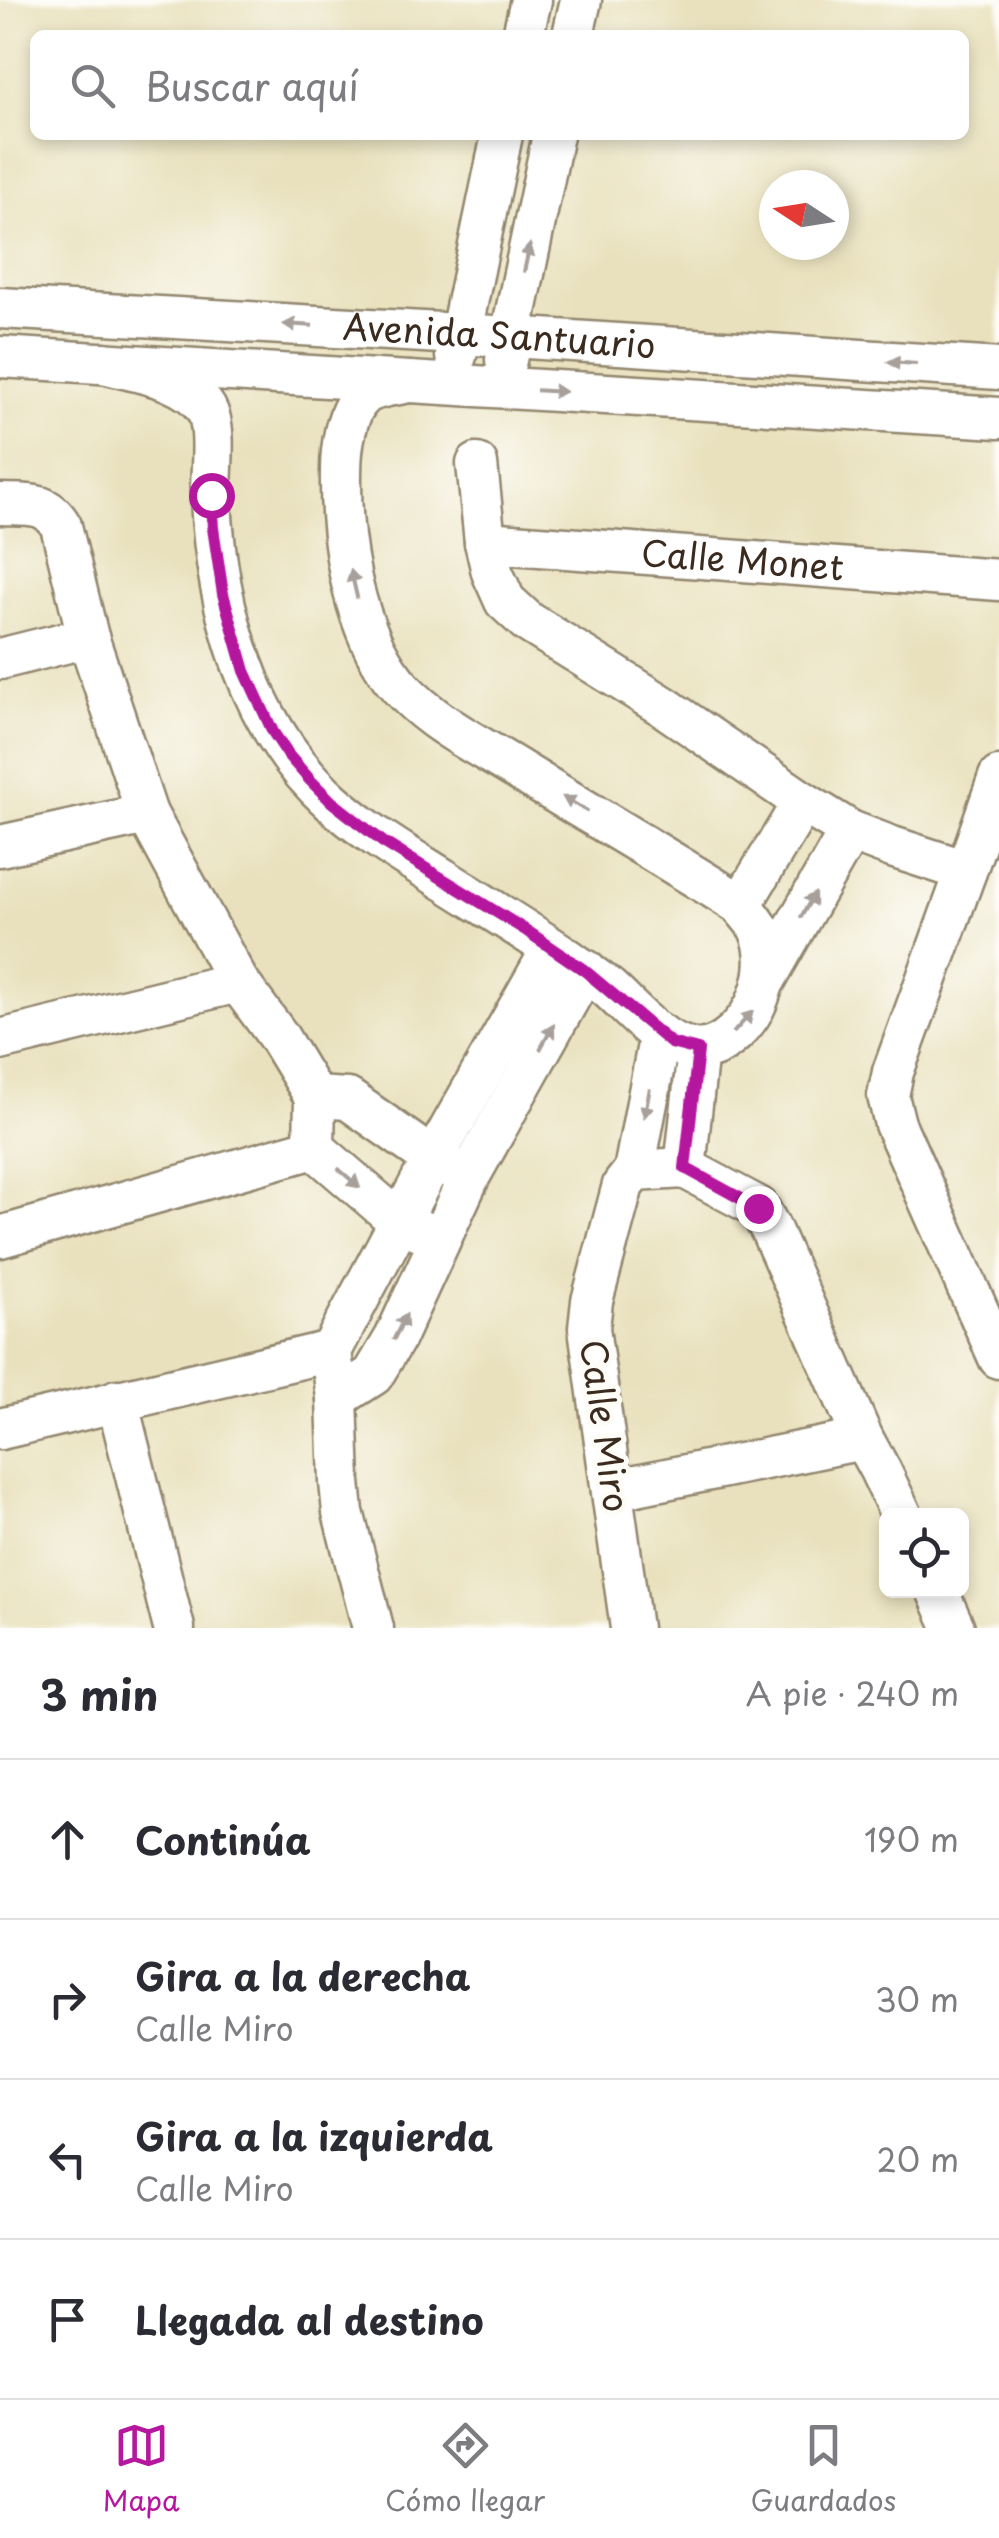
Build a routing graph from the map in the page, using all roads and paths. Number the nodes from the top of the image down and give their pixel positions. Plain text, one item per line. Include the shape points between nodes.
1 (531, 0) edge
2 (581, 0) edge
3 (525, 30) edge
4 (575, 30) edge
5 (501, 140) edge
6 (551, 140) edge
7 (0, 308) edge
8 (460, 334) junction
9 (511, 336) junction
10 (0, 357) edge
11 (104, 363) junction
12 (999, 369) edge
13 (409, 382) junction
14 (451, 385) junction
15 (500, 388) junction
16 (999, 418) edge
17 (476, 464) dead end
18 (0, 504) edge
19 (485, 542) junction
20 (999, 580) edge
21 (88, 637) junction
22 (0, 659) edge
23 (999, 777) edge
24 (803, 802) junction
25 (147, 814) junction
26 (850, 830) junction
27 (0, 846) edge
28 (966, 870) junction
29 (741, 905) junction
30 (568, 959) junction
31 (765, 980) junction
32 (238, 982) junction
33 (660, 1034) junction
34 (0, 1040) edge
35 (698, 1050) junction
36 (315, 1097) junction
37 (314, 1148) junction
38 (433, 1159) junction
39 (685, 1168) junction
40 (634, 1171) junction
41 (469, 1177) junction
42 (399, 1221) junction
43 (0, 1237) edge
44 (440, 1240) junction
45 (998, 1350) edge
46 (331, 1351) junction
47 (337, 1398) junction
48 (117, 1400) junction
49 (0, 1429) edge
50 (862, 1439) junction
51 (612, 1490) junction
52 (898, 1508) edge
53 (940, 1598) edge
54 (174, 1628) edge
55 (373, 1628) edge
56 (631, 1628) edge
57 (954, 1628) edge

1 - 3 street
2 - 4 street
5 - 8 street
9 -> 6 street
8 -> 7 street, Avenida Santuario
8 - 9 street, Avenida Santuario
8 - 14 street
12 -> 9 street, Avenida Santuario
9 - 15 street
10 - 11 street, Avenida Santuario
11 - 13 street, Avenida Santuario
11 - 30 street via 177,384 207,410 213,528 230,621 258,704 289,756 383,842
13 - 14 street, Avenida Santuario
29 -> 13 street via 454,730 388,672 354,583 342,520 341,462 349,420 366,394
14 - 15 street, Avenida Santuario
15 -> 16 street, Avenida Santuario
17 - 19 street
18 - 21 street via 38,505 53,513
19 - 20 street, Calle Monet
19 - 24 street via 505,601 528,622
21 - 22 street
21 - 25 street
23 - 28 street
24 - 26 street
24 - 29 street
25 - 27 street
25 - 32 street
26 - 28 street
31 -> 26 street
28 - 45 street via 888,1096
29 - 31 street via 760,930
30 - 33 street
30 - 38 street
41 -> 30 street
35 -> 31 street via 741,1027
32 - 34 street
32 - 36 street
33 - 35 street
33 -> 40 street, Calle Miro
35 - 39 street
36 - 37 street
36 - 38 street via 348,1100
37 -> 42 street
37 - 43 street
38 - 41 street
38 - 42 street
39 - 40 street
39 - 50 street via 758,1208
40 - 51 street, Calle Miro via 624,1185 590,1328
41 - 44 street
42 - 44 street
42 - 46 street
47 -> 44 street via 373,1375
46 - 47 street
46 - 48 street
47 - 55 street via 344,1512
48 - 49 street
48 - 54 street
50 - 51 street
50 - 52 street
51 - 56 street, Calle Miro
53 - 57 street

